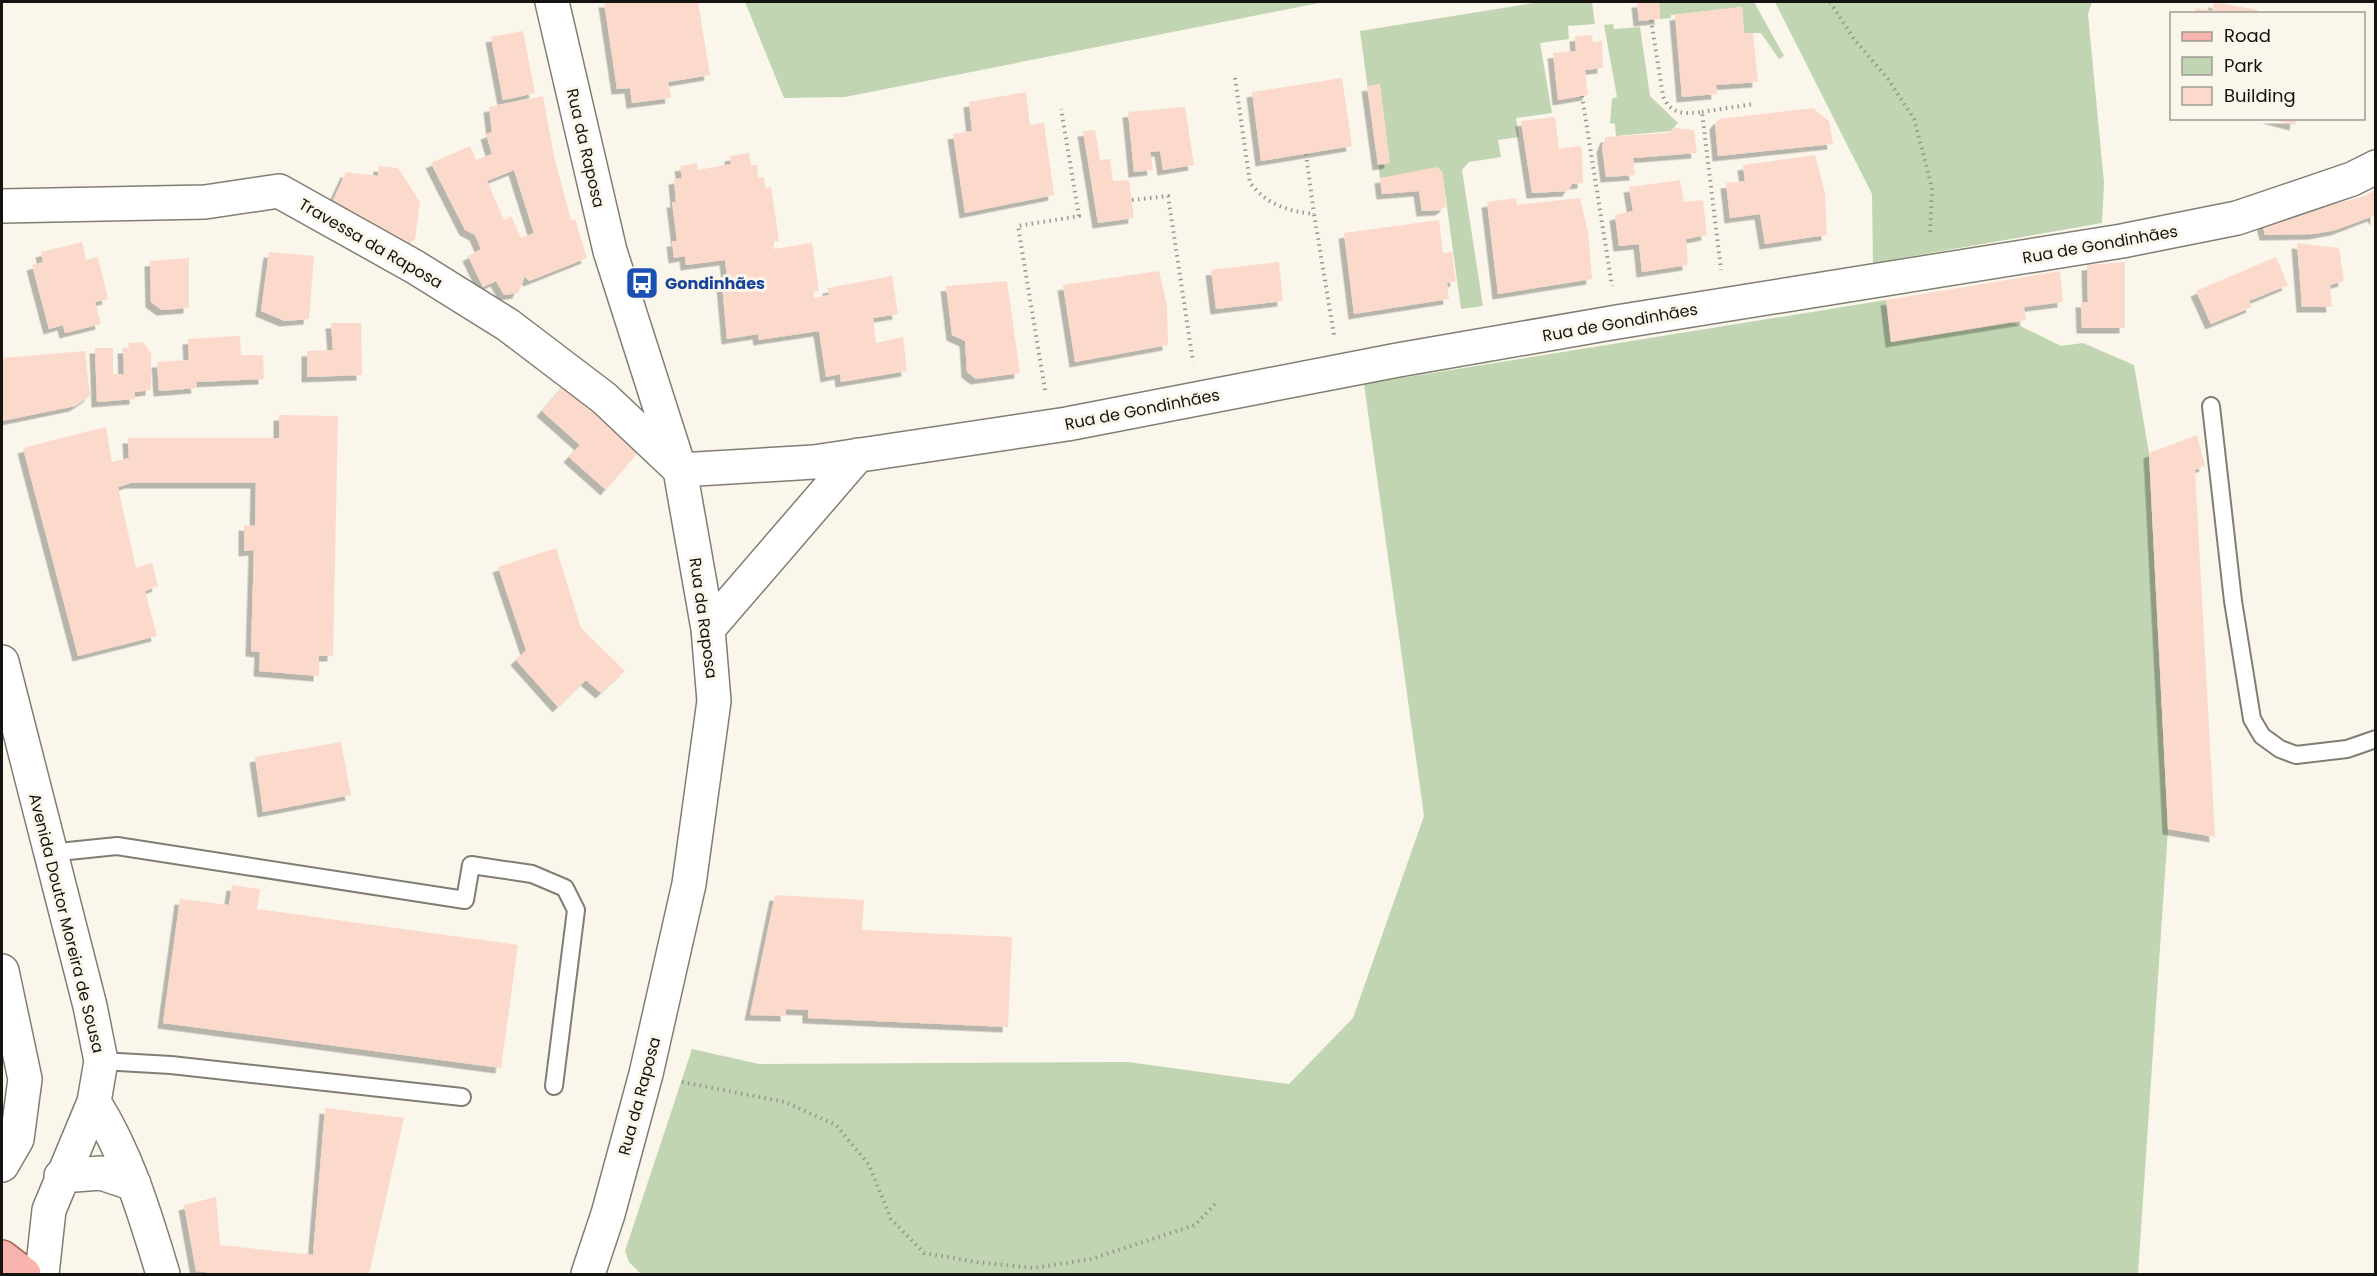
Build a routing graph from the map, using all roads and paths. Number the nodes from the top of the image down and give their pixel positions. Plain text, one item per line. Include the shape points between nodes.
1 (552, 2) edge
2 (1830, 2) edge
3 (1651, 20) dead end
4 (1235, 78) dead end
5 (1582, 96) dead end
6 (1753, 104) dead end
7 (1061, 109) dead end
8 (1702, 112) junction
9 (1306, 154) dead end
10 (2376, 167) edge
11 (1132, 200) dead end
12 (2, 206) edge
13 (1314, 214) junction
14 (1930, 272) junction
15 (1725, 304) junction
16 (1617, 322) junction
17 (1340, 371) junction
18 (1199, 399) junction
19 (2211, 406) dead end
20 (1051, 427) junction
21 (858, 455) junction
22 (680, 470) junction
23 (708, 629) junction
24 (2, 662) edge
25 (2376, 739) edge
26 (12, 747) edge
27 (49, 853) junction
28 (2, 971) edge
29 (5, 1011) edge
30 (101, 1061) junction
31 (646, 1074) junction
32 (554, 1086) dead end
33 (462, 1097) dead end
34 (94, 1102) junction
35 (7, 1142) edge
36 (61, 1176) junction
37 (134, 1184) junction
38 (1215, 1204) dead end
39 (2, 1257) edge
40 (24, 1275) edge
41 (42, 1275) edge
42 (163, 1275) edge
43 (588, 1275) edge

1 - 22 street, Rua da Raposa via 610,251
2 - 14 path via 1914,119 1932,188
3 - 8 path via 1667,105 1675,112
4 - 13 path via 1250,183 1276,206
5 - 16 path
6 - 8 path
7 - 20 path via 1079,216 1018,226
8 - 15 path
9 - 13 path
10 - 14 street, Rua de Gondinhães via 2237,218
11 - 18 path via 1168,196
12 - 22 street, Travessa da Raposa via 205,202 279,191 415,267 508,325 604,398
13 - 17 path
14 - 15 street, Rua de Gondinhães
15 - 16 street, Rua de Gondinhães
16 - 17 street, Rua de Gondinhães
17 - 18 street, Rua de Gondinhães
18 - 20 street, Rua de Gondinhães
19 - 25 lane via 2233,601 2252,719 2262,736 2296,755 2347,749
20 - 21 street, Rua de Gondinhães
21 - 22 street, Rua de Gondinhães via 814,462
21 - 23 street
22 - 23 street, Rua da Raposa
23 - 31 street, Rua da Raposa via 714,701 703,793 689,884
24 - 26 street, Avenida Doutor Moreira de Sousa
26 - 27 street, Avenida Doutor Moreira de Sousa
27 - 30 street, Avenida Doutor Moreira de Sousa
27 - 32 lane via 117,846 465,900 471,865 531,874 565,888 576,910
28 - 29 street
29 - 35 street via 26,1079
30 - 33 lane
30 - 34 street, Avenida Doutor Moreira de Sousa
31 - 38 path via 785,1102 836,1125 869,1165 891,1219 924,1253 1034,1268 1091,1259 1195,1225
31 - 43 street, Rua da Raposa
34 - 36 street, Avenida Doutor Moreira de Sousa
34 - 37 street via 115,1136
36 - 37 street via 101,1173
36 - 41 street, Avenida Doutor Moreira de Sousa via 49,1209
37 - 42 street
39 - 40 main road

